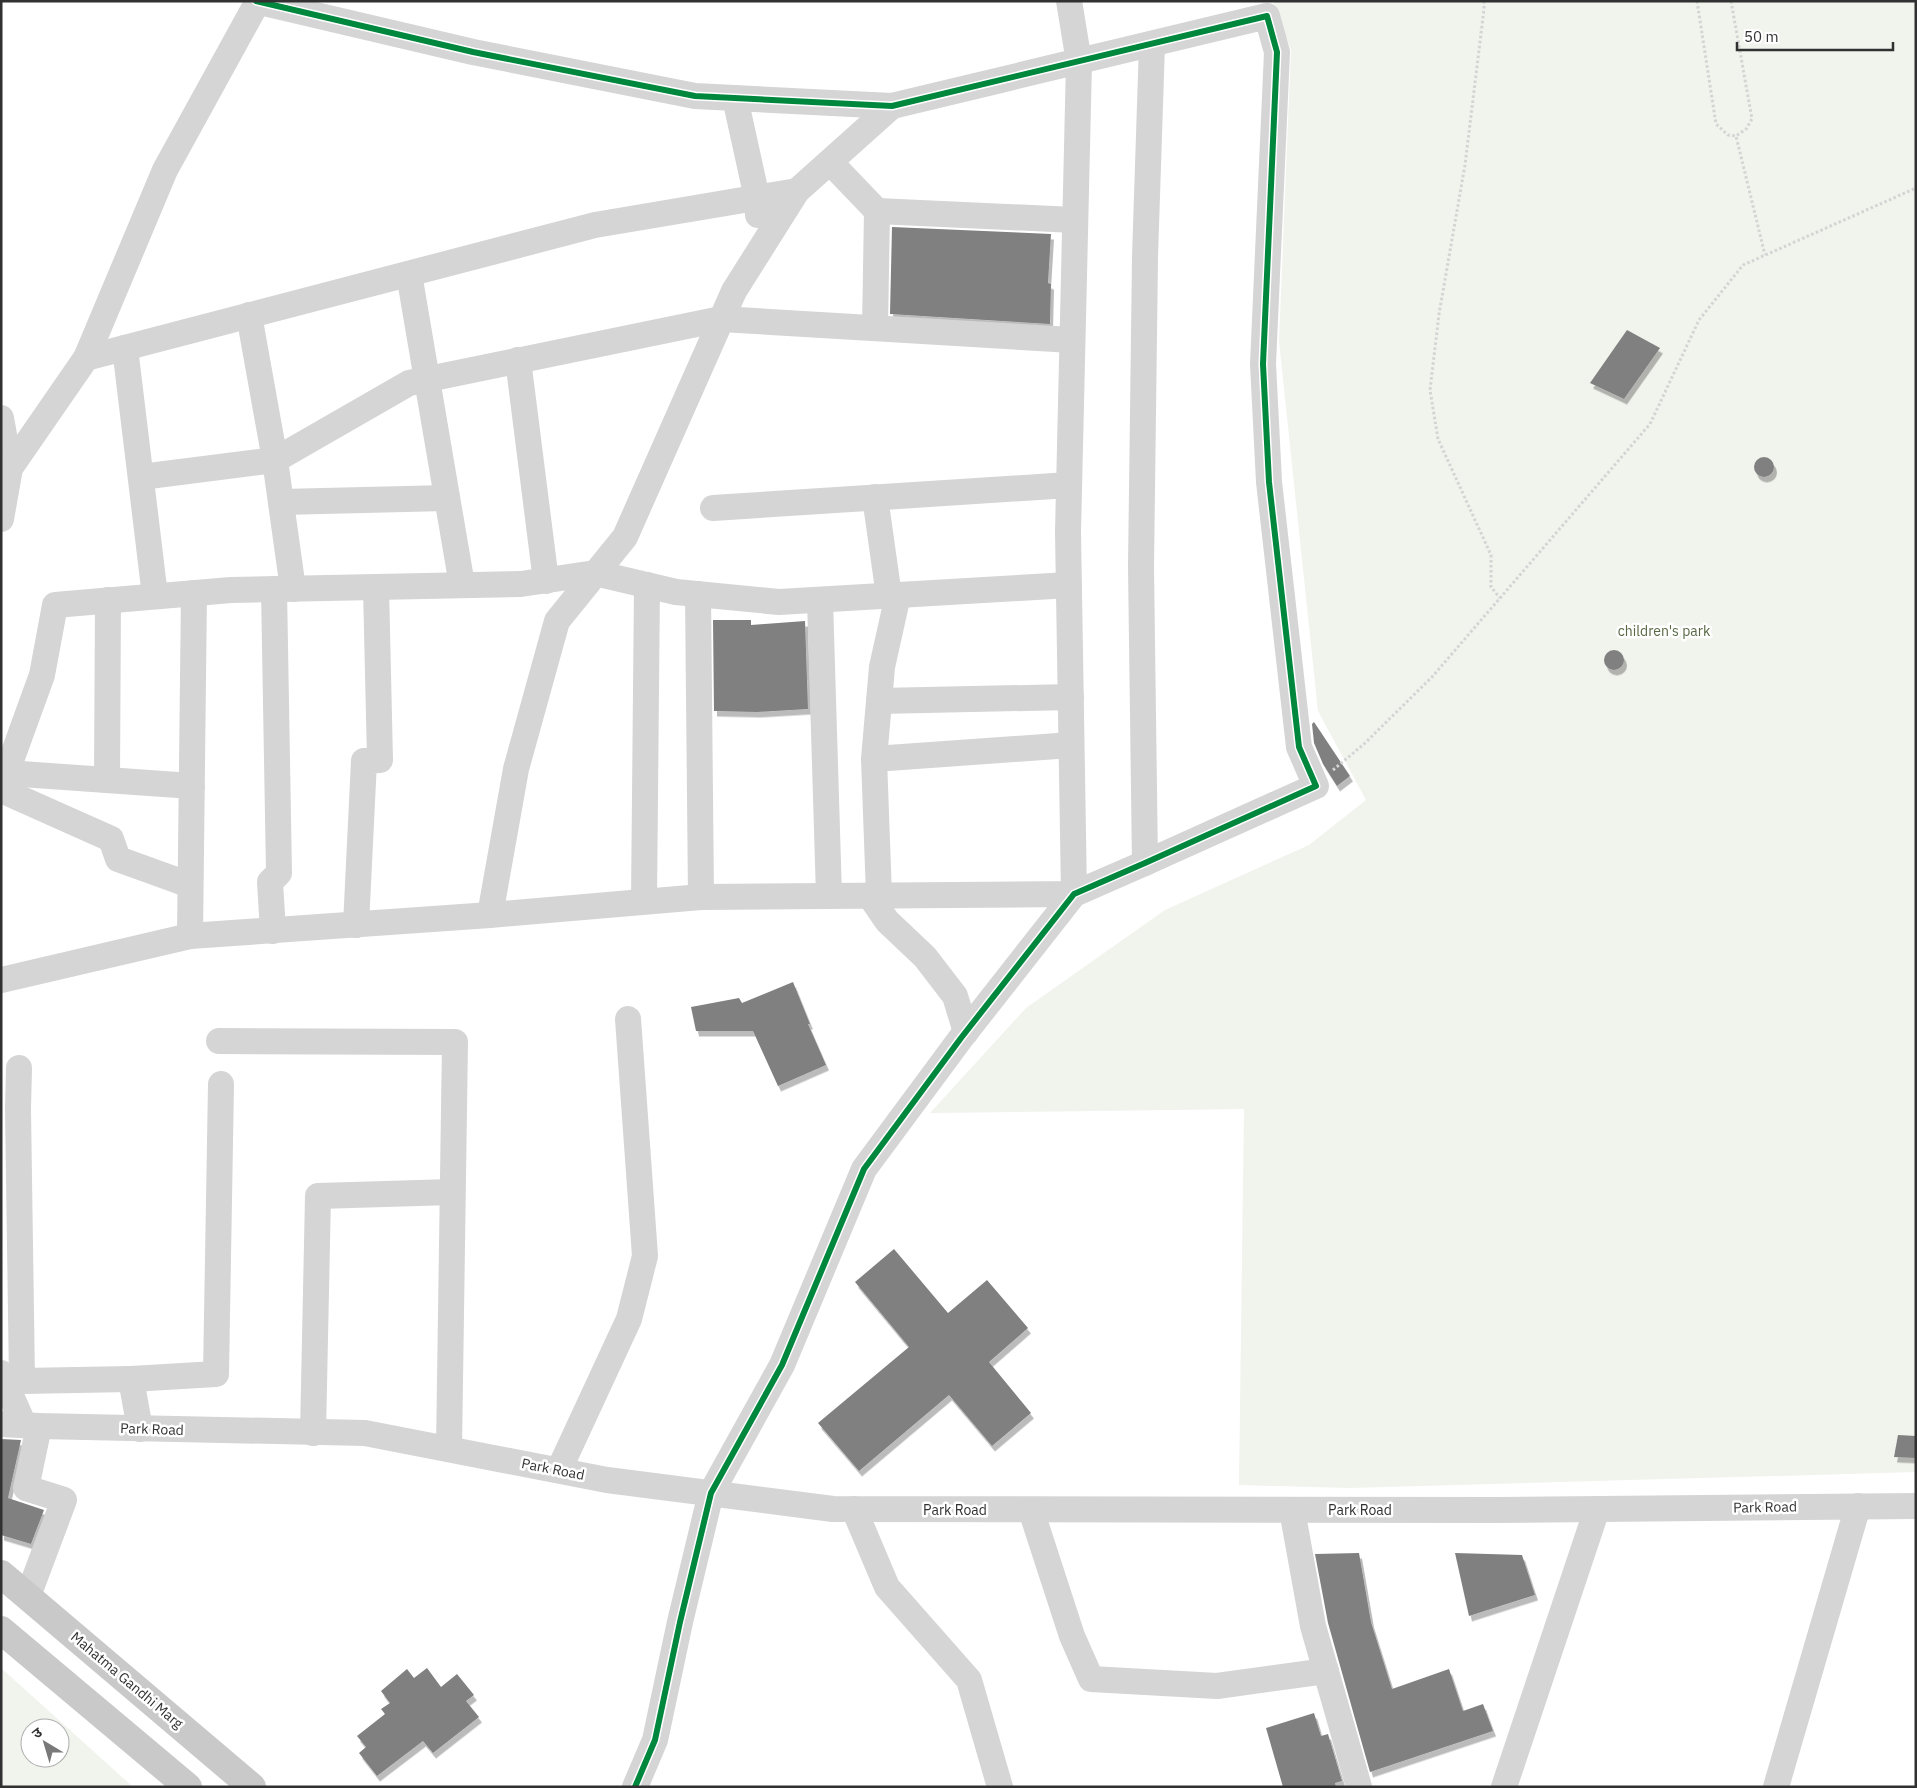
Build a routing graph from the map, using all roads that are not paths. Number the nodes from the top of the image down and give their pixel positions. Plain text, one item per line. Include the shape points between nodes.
1 (1069, 1) edge
2 (257, 2) edge
3 (1152, 44) junction
4 (1079, 62) junction
5 (734, 98) junction
6 (892, 106) junction
7 (830, 162) junction
8 (797, 191) junction
9 (757, 198) junction
10 (877, 211) junction
11 (1075, 220) junction
12 (761, 248) junction
13 (409, 274) junction
14 (249, 315) junction
15 (721, 319) junction
16 (875, 328) junction
17 (1072, 340) junction
18 (125, 348) junction
19 (86, 358) junction
20 (518, 360) junction
21 (427, 379) junction
22 (1, 418) edge
23 (276, 460) junction
24 (10, 468) junction
25 (141, 477) junction
26 (1069, 484) junction
27 (875, 497) junction
28 (447, 498) junction
29 (281, 502) junction
30 (713, 508) dead end
31 (1, 519) edge
32 (595, 573) junction
33 (546, 581) junction
34 (462, 585) junction
35 (647, 585) junction
36 (1069, 585) junction
37 (376, 587) junction
38 (284, 589) junction
39 (194, 593) junction
40 (698, 594) junction
41 (893, 595) junction
42 (155, 596) junction
43 (108, 600) junction
44 (820, 600) junction
45 (1071, 697) junction
46 (879, 701) junction
47 (1072, 745) junction
48 (874, 759) junction
49 (107, 780) junction
50 (3, 784) edge
51 (192, 786) junction
52 (1145, 863) junction
53 (190, 885) junction
54 (1074, 894) junction
55 (829, 896) junction
56 (874, 896) junction
57 (701, 897) junction
58 (644, 901) junction
59 (490, 915) junction
60 (356, 925) junction
61 (273, 931) junction
62 (190, 936) junction
63 (1, 980) edge
64 (628, 1018) dead end
65 (966, 1032) junction
66 (219, 1041) dead end
67 (19, 1068) dead end
68 (221, 1084) dead end
69 (452, 1192) junction
70 (1, 1373) edge
71 (131, 1379) junction
72 (21, 1425) edge
73 (140, 1429) junction
74 (312, 1432) junction
75 (449, 1449) junction
76 (559, 1470) junction
77 (710, 1493) junction
78 (1858, 1506) junction
79 (1916, 1506) edge
80 (1597, 1509) junction
81 (854, 1510) junction
82 (1031, 1510) junction
83 (1292, 1510) junction
84 (1, 1574) edge
85 (28, 1596) junction
86 (1, 1630) edge
87 (1326, 1672) junction
88 (1513, 1784) edge
89 (188, 1787) edge
90 (252, 1787) edge
91 (635, 1787) edge
92 (1000, 1787) edge
93 (1359, 1787) edge
94 (1776, 1787) edge

1 - 4 street
2 - 5 street via 483,54 695,96
2 - 19 street via 165,170
3 - 4 street
3 - 52 street via 1145,257 1141,567
3 - 52 street via 1267,16 1277,52 1263,364 1269,482 1298,747 1316,786
4 - 6 street
4 - 11 street
5 - 6 street
5 - 9 street
6 - 7 street
7 - 8 street
7 - 10 street
8 - 9 street
8 - 12 street
9 - 12 street
9 - 13 street via 595,225
10 - 11 street
10 - 16 street
11 - 17 street
12 - 15 street
13 - 14 street
13 - 21 street
14 - 18 street
14 - 23 street
15 - 16 street
15 - 20 street
15 - 32 street via 624,537
16 - 17 street
17 - 26 street
18 - 19 street
18 - 25 street
19 - 24 street
20 - 21 street
20 - 33 street
21 - 23 street via 409,383
21 - 28 street
22 - 24 street
23 - 25 street
23 - 29 street
24 - 31 street
25 - 42 street
26 - 27 street
26 - 36 street
27 - 30 street
27 - 41 street
28 - 29 street
28 - 34 street
29 - 38 street
32 - 33 street
32 - 35 street
32 - 59 street via 557,621 516,769
33 - 34 street
34 - 37 street
35 - 40 street
35 - 58 street
36 - 41 street
36 - 45 street
37 - 38 street
37 - 60 street via 380,760 364,761
38 - 39 street
38 - 61 street via 279,873 270,882
39 - 42 street
39 - 51 street
40 - 44 street via 779,602
40 - 57 street
41 - 44 street
41 - 46 street
42 - 43 street
43 - 49 street
43 - 50 street via 55,604 42,675
44 - 55 street
45 - 46 street
45 - 47 street
46 - 48 street
47 - 48 street
47 - 54 street
48 - 56 street
49 - 50 street
49 - 51 street
50 - 53 street via 112,839 118,858
51 - 53 street
52 - 54 street
53 - 62 street
54 - 56 street
54 - 65 street
55 - 56 street
55 - 57 street
56 - 65 street via 887,921 925,957 955,996
57 - 58 street
58 - 59 street
59 - 60 street
60 - 61 street
61 - 62 street
62 - 63 street
64 - 76 street via 645,1256 629,1319
65 - 77 street via 864,1169 782,1365
66 - 69 street via 455,1042
67 - 71 street via 22,1381
68 - 71 street via 216,1374
69 - 74 street via 318,1196
69 - 75 street
70 - 72 street
71 - 73 street
72 - 73 street, Park Road
72 - 85 street via 26,1488 64,1500
73 - 74 street, Park Road
74 - 75 street, Park Road via 365,1433
75 - 76 street, Park Road
76 - 77 street, Park Road via 607,1480
77 - 81 street, Park Road
77 - 91 street via 655,1740
78 - 79 street, Park Road
78 - 80 street, Park Road
78 - 94 street
80 - 83 street, Park Road
80 - 88 street
81 - 82 street, Park Road
81 - 92 street via 887,1586 969,1680
82 - 83 street, Park Road
82 - 87 street via 1072,1636 1091,1679 1217,1686
83 - 87 street via 1313,1626
84 - 85 main road, Mahatma Gandhi Marg
85 - 90 main road, Mahatma Gandhi Marg
86 - 89 main road
87 - 93 street

